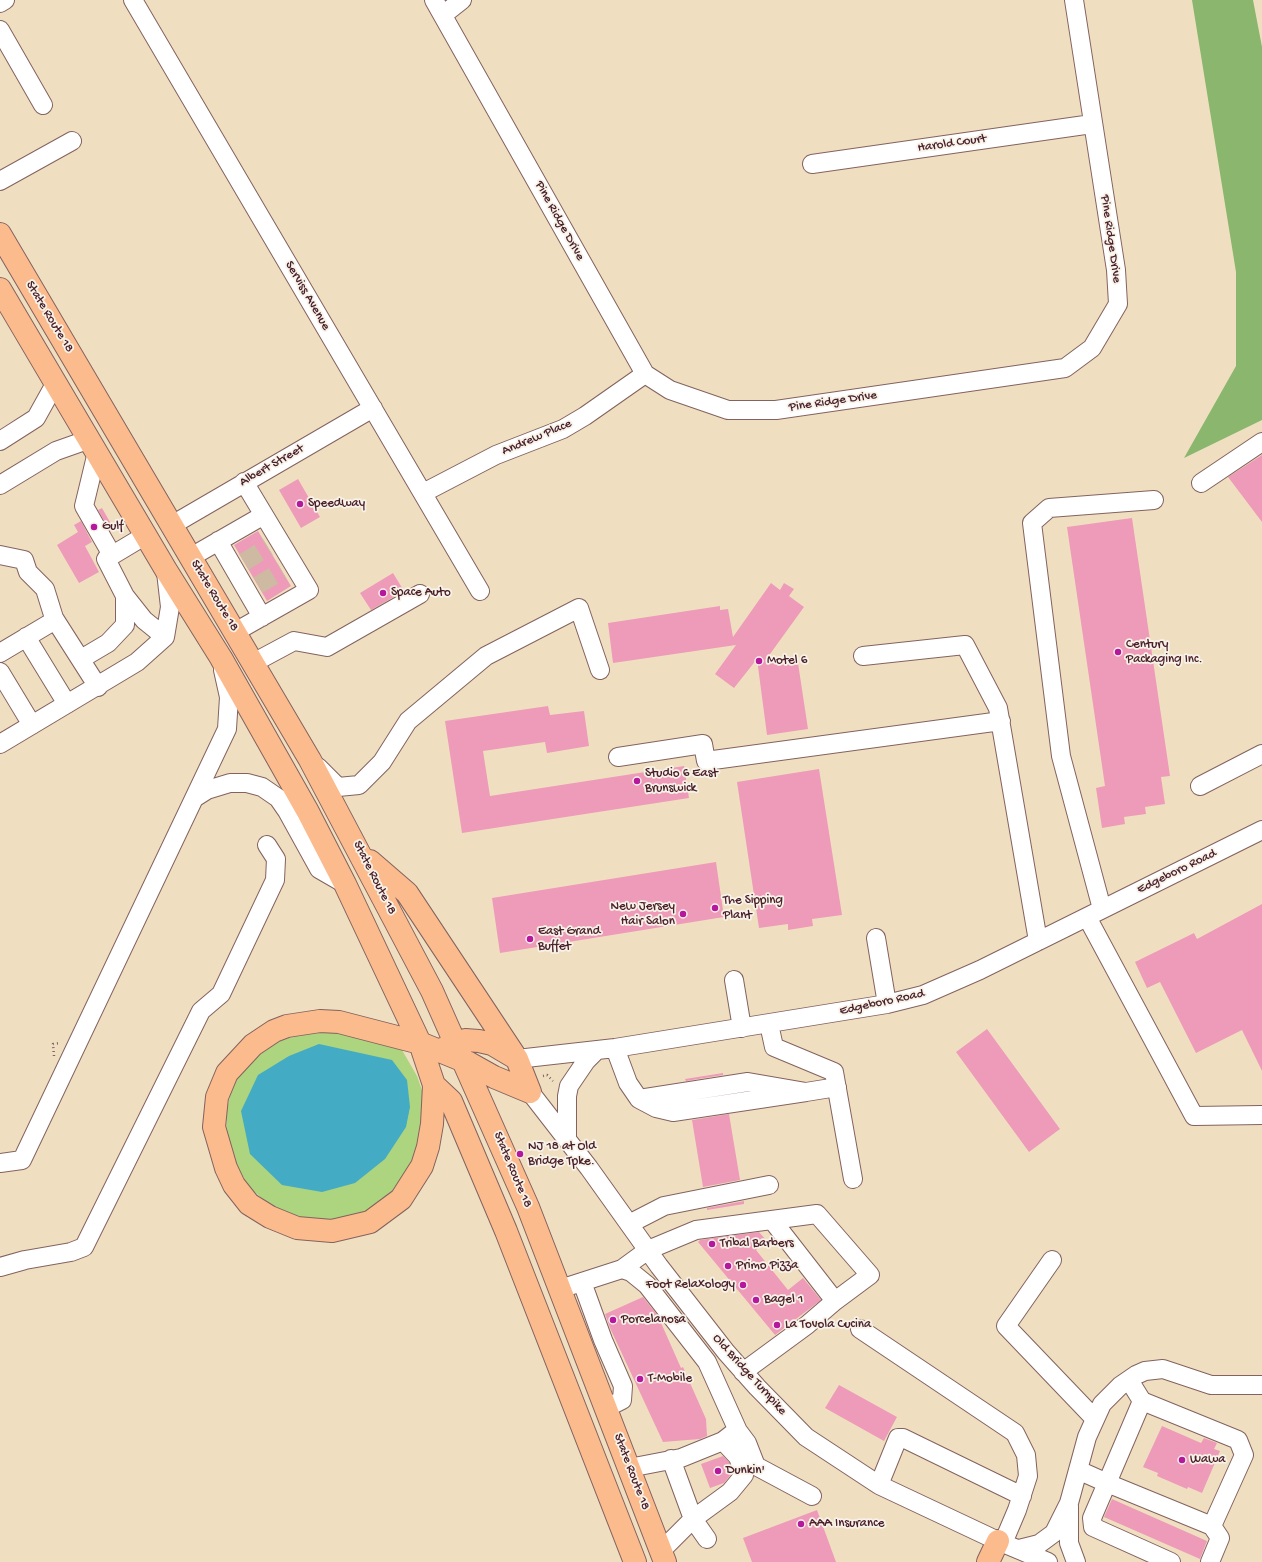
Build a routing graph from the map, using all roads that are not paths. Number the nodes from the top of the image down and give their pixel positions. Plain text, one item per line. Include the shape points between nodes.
1 (5, 0) edge
2 (133, 0) edge
3 (462, 0) edge
4 (1074, 0) edge
5 (0, 3) edge
6 (438, 8) edge
7 (0, 30) edge
8 (43, 105) dead end
9 (1092, 124) junction
10 (72, 141) dead end
11 (812, 164) dead end
12 (0, 181) edge
13 (0, 234) edge
14 (0, 291) edge
15 (645, 374) junction
16 (56, 382) junction
17 (373, 408) junction
18 (0, 441) edge
19 (1262, 442) edge
20 (94, 446) junction
21 (244, 482) junction
22 (1201, 483) dead end
23 (0, 486) edge
24 (423, 493) junction
25 (1154, 500) dead end
26 (264, 515) junction
27 (172, 525) junction
28 (146, 535) junction
29 (218, 541) junction
30 (0, 555) edge
31 (112, 555) junction
32 (191, 557) junction
33 (166, 570) junction
34 (480, 591) dead end
35 (420, 594) dead end
36 (125, 596) junction
37 (262, 617) junction
38 (54, 618) junction
39 (144, 620) junction
40 (125, 625) junction
41 (235, 632) junction
42 (26, 637) junction
43 (165, 637) junction
44 (0, 653) edge
45 (863, 656) dead end
46 (221, 658) junction
47 (81, 659) junction
48 (253, 663) junction
49 (600, 670) dead end
50 (0, 672) edge
51 (98, 687) junction
52 (67, 704) junction
53 (1001, 721) junction
54 (32, 725) junction
55 (2, 738) edge
56 (1262, 754) edge
57 (618, 757) dead end
58 (310, 760) junction
59 (1200, 786) dead end
60 (196, 797) junction
61 (1262, 830) edge
62 (267, 844) dead end
63 (361, 854) junction
64 (345, 884) junction
65 (1094, 913) junction
66 (876, 938) dead end
67 (1038, 941) junction
68 (734, 980) dead end
69 (887, 1004) junction
70 (769, 1024) junction
71 (742, 1028) junction
72 (420, 1043) junction
73 (616, 1048) junction
74 (597, 1050) junction
75 (517, 1059) junction
76 (448, 1061) junction
77 (836, 1080) junction
78 (535, 1084) junction
79 (1262, 1115) edge
80 (567, 1139) junction
81 (0, 1163) edge
82 (853, 1180) dead end
83 (769, 1185) dead end
84 (772, 1220) junction
85 (629, 1224) junction
86 (648, 1250) junction
87 (1052, 1260) dead end
88 (0, 1267) edge
89 (622, 1269) junction
90 (582, 1282) junction
91 (560, 1289) junction
92 (835, 1301) junction
93 (860, 1329) dead end
94 (731, 1358) junction
95 (743, 1372) junction
96 (712, 1373) junction
97 (1129, 1380) junction
98 (1262, 1386) edge
99 (1142, 1401) junction
100 (606, 1408) junction
101 (1095, 1419) junction
102 (738, 1431) junction
103 (723, 1441) junction
104 (671, 1459) junction
105 (629, 1468) junction
106 (1078, 1470) junction
107 (1107, 1483) junction
108 (879, 1485) junction
109 (812, 1496) dead end
110 (1022, 1496) junction
111 (1069, 1503) junction
112 (692, 1519) junction
113 (1212, 1526) junction
114 (707, 1539) dead end
115 (1006, 1544) junction
116 (663, 1557) edge
117 (635, 1562) edge
118 (988, 1562) edge
119 (1048, 1562) edge
120 (1076, 1562) edge
121 (1171, 1562) edge
122 (1210, 1562) edge

1 - 5 street
2 - 17 street, Serviss Avenue
3 - 6 street
4 - 9 street, Pine Ridge Drive
6 - 15 street, Pine Ridge Drive
7 - 8 street
9 - 11 street, Harold Court
9 - 15 street, Pine Ridge Drive via 1116,270 1118,304 1092,348 1065,368 776,410 728,410 670,390
10 - 12 street
13 - 27 highway, State Route 18
14 - 16 highway, State Route 18
15 - 24 street, Andrew Place via 563,429 496,455
16 - 18 street via 36,418
16 - 20 highway, State Route 18
17 - 21 street, Albert Street
17 - 24 street, Serviss Avenue
19 - 22 street
20 - 23 street via 56,451
20 - 28 highway, State Route 18
20 - 31 street via 84,506
21 - 26 street
21 - 27 street, Albert Street
24 - 34 street, Serviss Avenue
25 - 65 street via 1049,508 1032,523 1061,756
26 - 29 street
26 - 37 street via 273,544 287,567 309,590
27 - 32 highway, State Route 18
28 - 31 street
28 - 33 highway, State Route 18
29 - 32 street
29 - 37 street via 239,565 253,588
30 - 38 street via 24,560 28,572 44,589
31 - 36 street via 106,559
32 - 41 highway, State Route 18
33 - 43 street via 170,607
33 - 46 highway, State Route 18
35 - 48 street via 327,647 294,641
36 - 39 street
36 - 40 street
37 - 41 street
38 - 42 street via 52,622
38 - 47 street
39 - 40 street
39 - 43 street
40 - 47 street via 108,643
41 - 48 highway, State Route 18
42 - 44 street
42 - 52 street
43 - 51 street via 137,662
45 - 53 street via 965,646 998,708
46 - 60 street via 229,697 227,729
46 - 64 highway, State Route 18 via 304,805
47 - 51 street
48 - 58 highway, State Route 18
49 - 58 street via 579,608 486,656 408,721 382,762 359,785 338,787
50 - 54 street
51 - 52 street
52 - 54 street
53 - 57 street via 706,761 703,744
53 - 67 street
54 - 55 street
56 - 59 street
58 - 63 highway, State Route 18
60 - 64 street via 207,790 230,783 247,783 262,787 278,798 319,869
60 - 81 street via 22,1160
61 - 65 street, Edgeboro Road
62 - 88 street via 276,859 275,880 220,994 201,1011 84,1247
63 - 75 highway via 407,893
63 - 76 highway, State Route 18 via 432,991
64 - 72 highway, State Route 18
65 - 67 street, Edgeboro Road
65 - 79 street via 1194,1116
66 - 69 street
67 - 69 street, Edgeboro Road via 940,988
68 - 71 street
69 - 70 street, Edgeboro Road
70 - 71 street, Edgeboro Road
70 - 77 street via 774,1047
71 - 73 street, Edgeboro Road
72 - 76 highway, State Route 18
72 - 76 highway via 339,1022 320,1021 281,1029 253,1045 227,1074 217,1097 214,1127 226,1168 234,1185 249,1204 270,1217 297,1228 332,1231 370,1222 401,1199 422,1166
73 - 74 street, Edgeboro Road
73 - 77 street via 628,1084 639,1099 748,1082 806,1092
74 - 75 street, Edgeboro Road
74 - 80 street via 586,1061 570,1086 567,1096
75 - 76 highway via 499,1065
75 - 78 highway
76 - 78 highway via 494,1077
76 - 91 highway, State Route 18 via 483,1102
76 - 117 highway, State Route 18 via 451,1101 506,1231
77 - 82 street
78 - 80 street, Old Bridge Turnpike
80 - 85 street, Old Bridge Turnpike
83 - 85 street via 664,1206
84 - 86 street via 696,1230
84 - 92 street
84 - 92 street via 817,1214 870,1275
85 - 86 street, Old Bridge Turnpike
86 - 89 street
86 - 94 street, Old Bridge Turnpike
87 - 101 street via 1006,1326
89 - 90 street
89 - 96 street via 631,1272 646,1284 707,1362
90 - 91 street
90 - 100 street via 623,1386 622,1400
91 - 100 highway, State Route 18
92 - 95 street
93 - 110 street via 1015,1433 1026,1455 1028,1476
94 - 95 street, Old Bridge Turnpike
94 - 96 street
95 - 108 street, Old Bridge Turnpike via 806,1437
96 - 102 street
97 - 98 street via 1145,1371 1163,1370 1211,1385
97 - 99 street
97 - 101 street via 1102,1404
99 - 107 street
99 - 113 street via 1238,1440 1244,1455
100 - 105 highway, State Route 18
101 - 106 street
102 - 103 street
102 - 109 street via 747,1443 756,1466
103 - 104 street via 681,1458
103 - 112 street via 738,1457 744,1475 730,1492
104 - 105 street
104 - 112 street
105 - 116 highway, State Route 18
106 - 107 street
106 - 111 street
107 - 113 street
107 - 121 street via 1092,1518 1093,1527
108 - 110 street via 898,1438 903,1438
108 - 115 street, Old Bridge Turnpike
110 - 115 street
111 - 115 street via 1048,1540 1039,1544
111 - 120 street via 1069,1543
112 - 114 street
112 - 116 street
113 - 122 street via 1220,1538
115 - 118 highway
115 - 119 street, Old Bridge Turnpike

